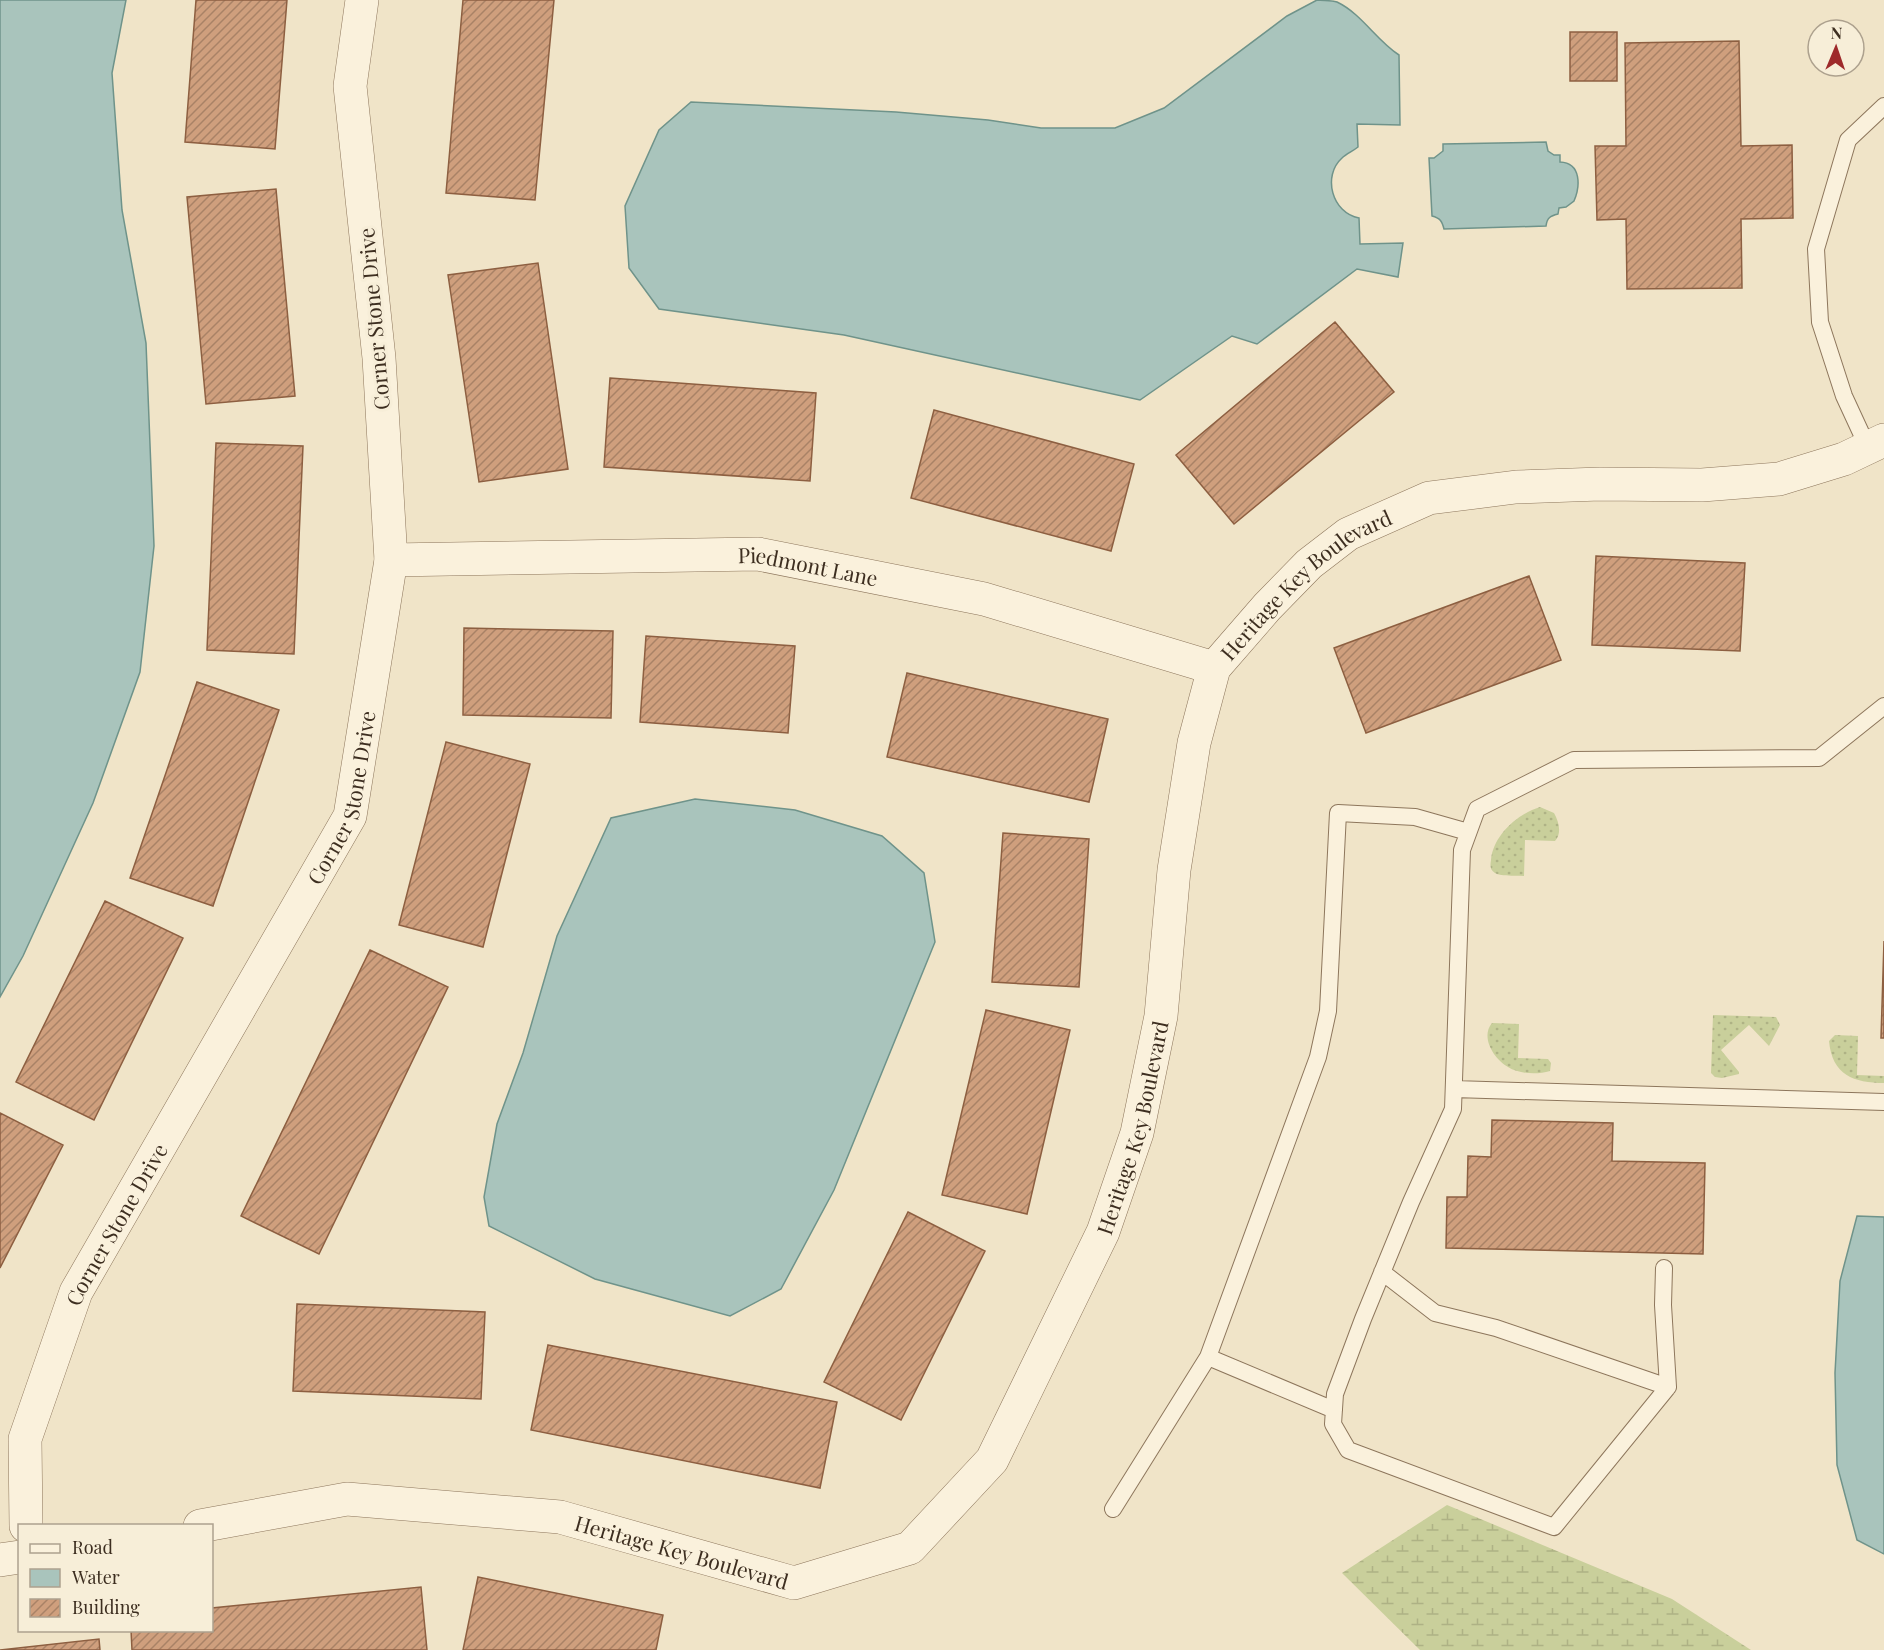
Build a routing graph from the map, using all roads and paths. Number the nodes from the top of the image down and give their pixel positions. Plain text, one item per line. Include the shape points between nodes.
1 (362, 0) edge
2 (1884, 106) edge
3 (1876, 444) edge
4 (391, 560) junction
5 (1214, 668) junction
6 (1884, 706) edge
7 (1468, 832) junction
8 (1454, 1089) junction
9 (1884, 1102) edge
10 (1664, 1268) dead end
11 (1382, 1272) junction
12 (1208, 1357) junction
13 (1668, 1387) junction
14 (1334, 1410) junction
15 (1113, 1509) dead end
16 (26, 1524) edge
17 (211, 1524) edge
18 (18, 1557) edge
19 (0, 1560) edge

1 - 4 street, Corner Stone Drive via 350,86 379,358
2 - 3 lane via 1848,140 1816,249 1820,322 1844,396
3 - 5 street, Heritage Key Boulevard via 1844,459 1779,479 1702,485 1516,487 1429,498 1348,534 1324,552 1267,607
4 - 5 street, Piedmont Lane via 758,554 984,599
4 - 16 street, Corner Stone Drive via 350,816 76,1292 25,1439
5 - 17 street, Heritage Key Boulevard via 1194,743 1174,870 1161,1016 1137,1134 1103,1232 992,1460 910,1548 794,1583 560,1517 347,1499
6 - 7 lane via 1819,758 1574,760 1477,809
7 - 8 lane via 1462,850
7 - 12 lane via 1415,817 1338,813 1328,1011 1318,1057
8 - 9 lane
8 - 11 lane via 1453,1108
10 - 13 lane
11 - 13 lane via 1434,1313 1496,1328
11 - 14 lane via 1335,1394
12 - 14 lane
12 - 15 lane
13 - 14 lane via 1554,1527 1348,1450 1333,1424
18 - 19 street

